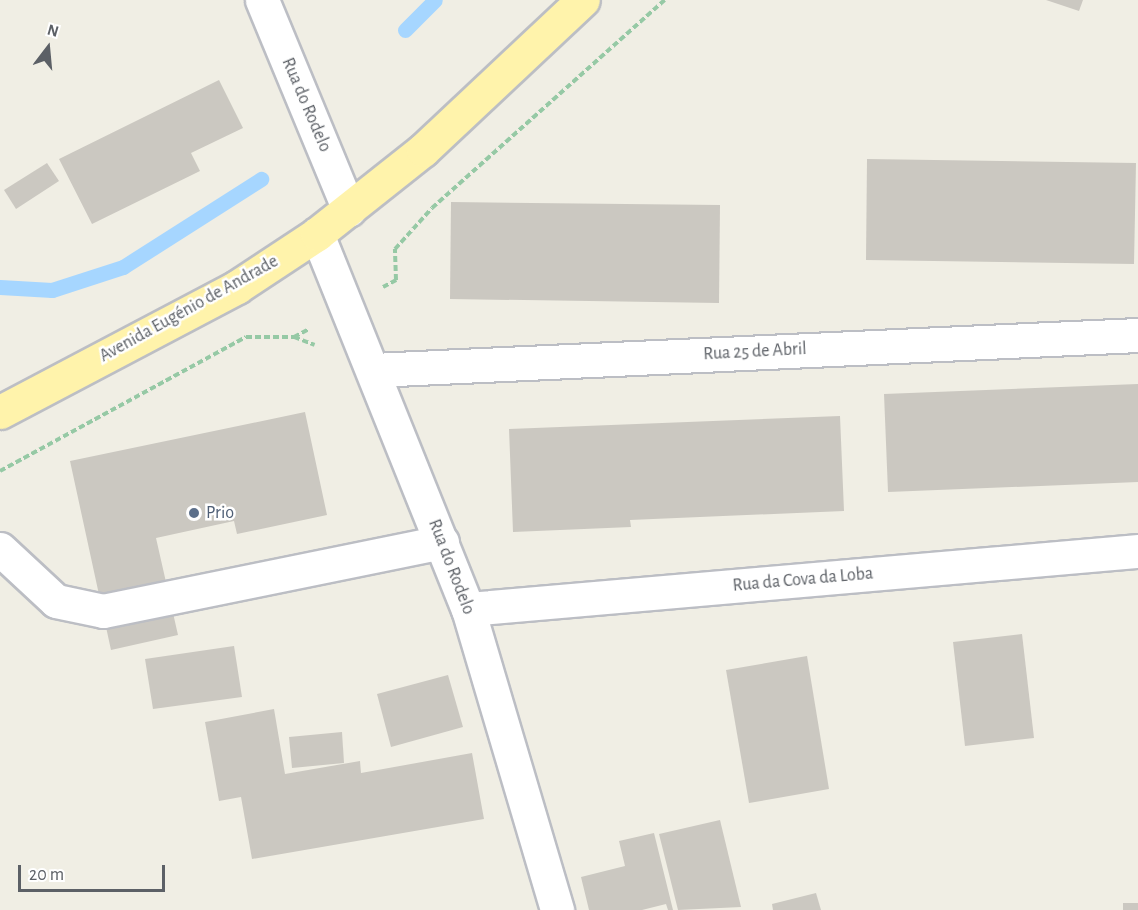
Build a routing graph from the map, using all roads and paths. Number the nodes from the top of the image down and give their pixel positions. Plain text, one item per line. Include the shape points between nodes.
1 (262, 0) edge
2 (583, 0) edge
3 (665, 0) edge
4 (349, 210) junction
5 (317, 234) junction
6 (346, 308) junction
7 (1138, 335) edge
8 (294, 337) junction
9 (324, 354) dead end
10 (373, 370) junction
11 (0, 412) edge
12 (0, 471) edge
13 (441, 542) junction
14 (0, 549) edge
15 (1138, 551) edge
16 (468, 609) junction
17 (556, 910) edge

1 - 4 street, Rua do Rodelo
2 - 4 main road, Avenida Eugénio de Andrade via 423,150
3 - 6 path via 432,208 395,249 396,280
4 - 5 main road, Avenida Eugénio de Andrade
5 - 6 street, Rua do Rodelo
5 - 11 main road, Avenida Eugénio de Andrade via 237,287
6 - 8 path
6 - 10 street, Rua do Rodelo
7 - 10 street, Rua 25 de Abril
8 - 9 path via 317,346
8 - 12 path via 246,337
10 - 13 street, Rua do Rodelo
13 - 14 street via 103,610 56,601
13 - 16 street, Rua do Rodelo
15 - 16 street, Rua da Cova da Loba
16 - 17 street, Rua do Rodelo

